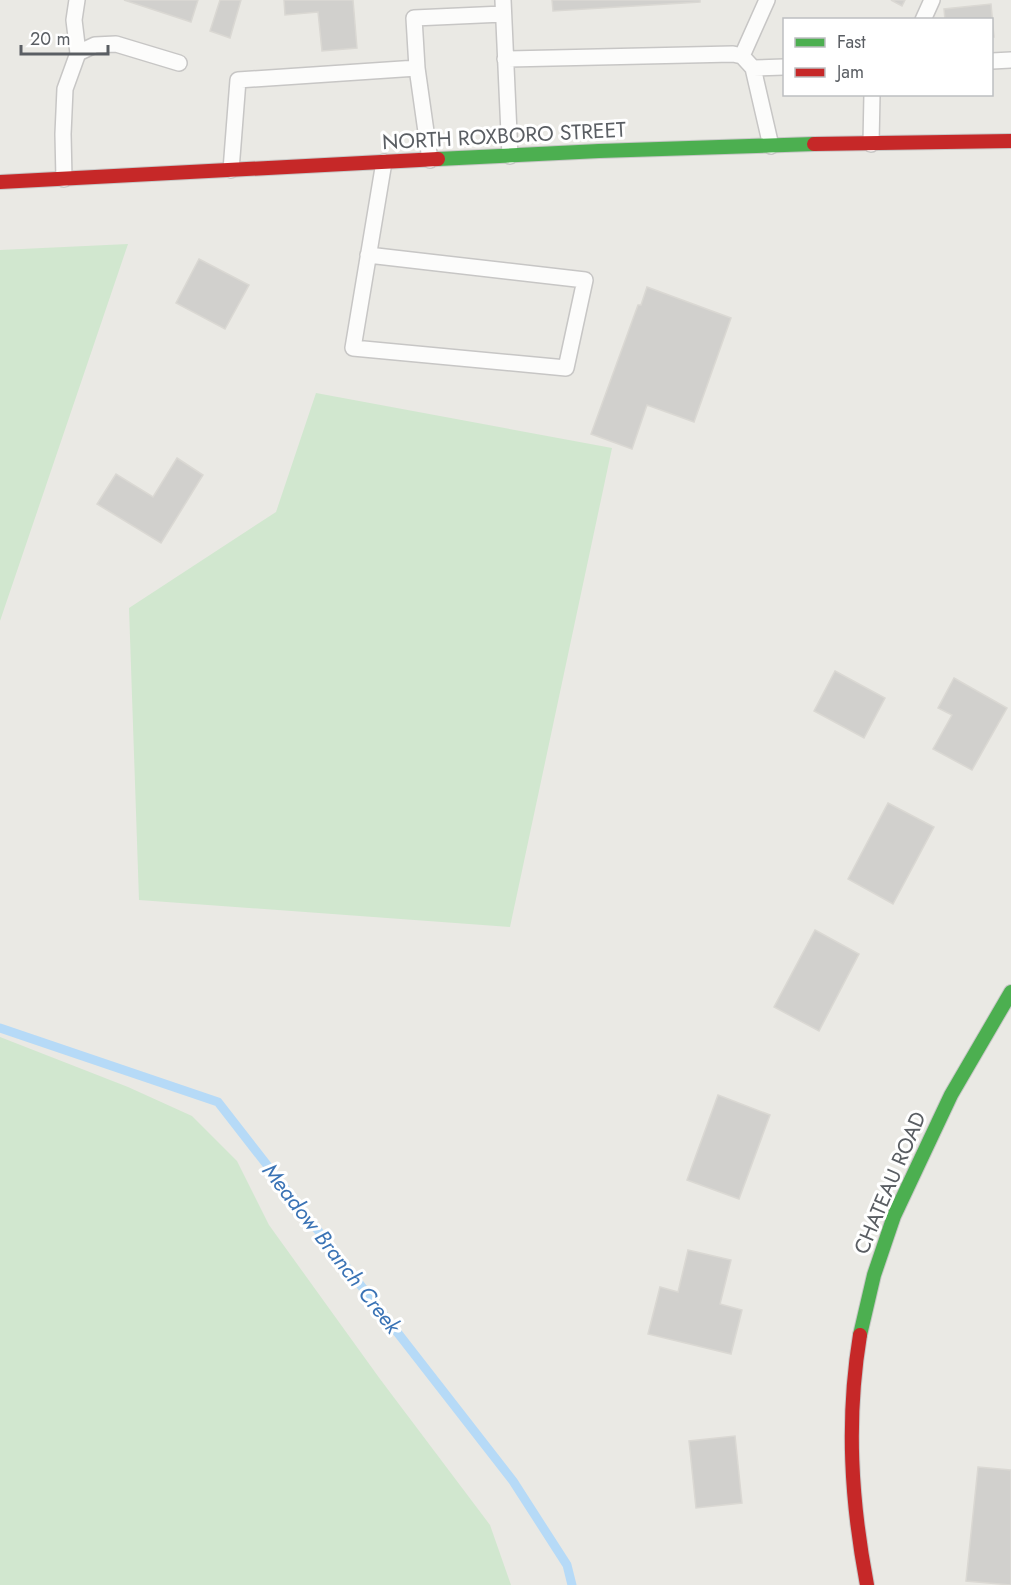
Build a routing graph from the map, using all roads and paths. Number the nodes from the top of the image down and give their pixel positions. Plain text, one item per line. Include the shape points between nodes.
1 (77, 0) edge
2 (767, 0) edge
3 (932, 0) edge
4 (503, 7) edge
5 (924, 18) edge
6 (78, 53) junction
7 (742, 56) junction
8 (505, 59) junction
9 (1011, 60) edge
10 (993, 61) edge
11 (179, 63) dead end
12 (783, 67) edge
13 (417, 68) junction
14 (753, 68) junction
15 (872, 96) edge
16 (1011, 141) edge
17 (871, 144) junction
18 (771, 146) junction
19 (510, 156) junction
20 (430, 160) junction
21 (384, 162) junction
22 (231, 170) junction
23 (64, 179) junction
24 (0, 182) edge
25 (368, 255) junction
26 (1011, 992) edge
27 (867, 1585) edge

1 - 6 lane via 74,20
2 - 7 lane
3 - 5 lane
4 - 8 lane
4 - 13 lane via 414,18
6 - 11 lane via 94,45 116,44
6 - 23 lane via 64,89
7 - 8 lane
7 - 14 lane
8 - 19 lane
9 - 10 lane
12 - 14 lane
13 - 20 lane
13 - 22 lane via 238,80
14 - 18 lane
15 - 17 lane
16 - 17 main road, NORTH ROXBORO STREET
17 - 18 main road, NORTH ROXBORO STREET
18 - 19 main road, NORTH ROXBORO STREET
19 - 20 main road, NORTH ROXBORO STREET
20 - 21 main road, NORTH ROXBORO STREET
21 - 22 main road, NORTH ROXBORO STREET
21 - 25 lane
22 - 23 main road, NORTH ROXBORO STREET
23 - 24 main road, NORTH ROXBORO STREET
25 - 25 lane via 353,348 566,368 585,279
26 - 27 main road, CHATEAU ROAD via 951,1095 889,1230 865,1314 850,1404 849,1453 852,1501

